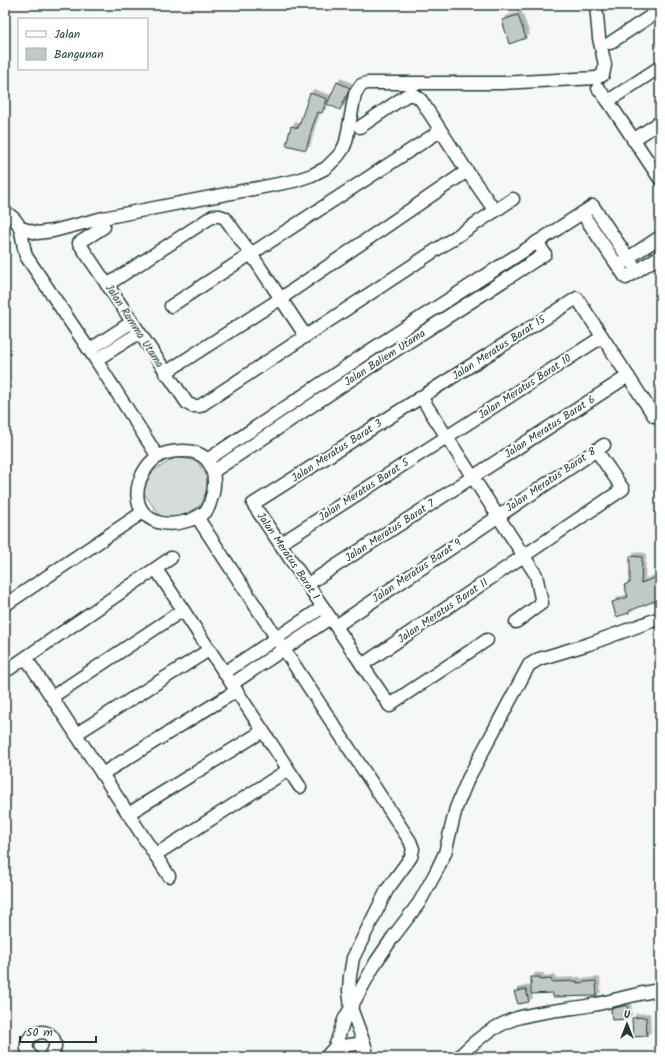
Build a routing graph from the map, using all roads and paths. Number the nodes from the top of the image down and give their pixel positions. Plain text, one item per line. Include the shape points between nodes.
1 (596, 5) edge
2 (660, 10) edge
3 (610, 43) dead end
4 (660, 67) edge
5 (598, 88) dead end
6 (608, 101) junction
7 (660, 122) edge
8 (360, 127) dead end
9 (440, 131) junction
10 (633, 140) junction
11 (467, 171) junction
12 (660, 179) edge
13 (513, 199) dead end
14 (495, 211) junction
15 (5, 212) edge
16 (582, 213) junction
17 (104, 227) dead end
18 (21, 228) junction
19 (660, 237) edge
20 (537, 242) junction
21 (251, 254) junction
22 (660, 256) edge
23 (628, 258) junction
24 (618, 265) junction
25 (637, 271) junction
26 (107, 285) junction
27 (280, 299) junction
28 (172, 306) dead end
29 (132, 322) junction
30 (139, 333) junction
31 (305, 335) junction
32 (602, 338) junction
33 (92, 355) junction
34 (165, 373) junction
35 (628, 376) junction
36 (421, 397) junction
37 (654, 416) dead end
38 (447, 437) junction
39 (158, 457) junction
40 (207, 460) junction
41 (214, 471) junction
42 (473, 477) junction
43 (623, 490) joint
44 (253, 504) joint
45 (143, 512) junction
46 (498, 516) junction
47 (197, 517) junction
48 (280, 544) junction
49 (524, 556) junction
50 (171, 558) dead end
51 (156, 569) junction
52 (308, 584) junction
53 (5, 605) edge
54 (323, 607) junction
55 (183, 610) junction
56 (660, 618) edge
57 (333, 622) junction
58 (516, 622) dead end
59 (276, 638) junction
60 (487, 640) dead end
61 (210, 650) junction
62 (284, 650) junction
63 (26, 658) junction
64 (362, 665) junction
65 (9, 669) dead end
66 (224, 673) junction
67 (234, 688) junction
68 (52, 697) junction
69 (263, 731) junction
70 (76, 734) junction
71 (288, 770) junction
72 (102, 774) junction
73 (300, 787) dead end
74 (128, 814) junction
75 (155, 855) junction
76 (169, 876) dead end
77 (660, 990) edge
78 (351, 1008) junction
79 (364, 1043) junction
80 (335, 1047) junction
81 (31, 1057) edge
82 (49, 1057) edge
83 (326, 1057) edge
84 (363, 1057) edge
85 (371, 1057) edge
86 (459, 1057) edge

1 - 18 street via 605,65 603,75 596,78 502,83 368,83 361,85 355,94 343,149 326,168 312,175 294,181 103,218 53,231 37,233
2 - 3 street
4 - 6 street
5 - 6 street
6 - 10 street
7 - 10 street
8 - 9 street via 407,95 415,95 421,100
9 - 11 street
9 - 21 street
10 - 12 street
11 - 14 street
11 - 27 street
13 - 14 street
14 - 31 street
15 - 18 street via 16,219
16 - 20 street, Jalan Baliem Utama
16 - 23 street, Jalan Baliem Utama via 593,206
16 - 24 street
17 - 26 street, Jalan Ramma Utama via 79,243
18 - 33 street via 26,256
19 - 23 street
20 - 40 street, Jalan Baliem Utama
20 - 41 street, Jalan Baliem Utama via 545,254
21 - 26 street via 226,218 213,216
21 - 27 street
21 - 28 street
22 - 25 street
23 - 24 street
23 - 25 street
24 - 25 street via 626,278
26 - 29 street, Jalan Ramma Utama
27 - 31 street
27 - 34 street
29 - 30 street, Jalan Ramma Utama
29 - 33 street
30 - 33 street
30 - 34 street, Jalan Ramma Utama
31 - 34 street, Jalan Ramma Utama via 200,406 186,403
32 - 35 street
32 - 36 street, Jalan Meratus Barat 15 via 577,298
32 - 38 street, Jalan Meratus Barat 10
33 - 39 street
35 - 37 street
35 - 42 street, Jalan Meratus Barat 6
36 - 38 street
36 - 44 street, Jalan Meratus Barat 3
38 - 42 street
38 - 48 street, Jalan Meratus Barat 5
39 - 40 street via 170,452 184,451 197,453
39 - 45 street via 144,470 138,485 138,501
40 - 41 street
41 - 47 street via 215,483 208,509
42 - 46 street
42 - 52 street, Jalan Meratus Barat 7
43 - 46 street, Jalan Meratus Barat 8 via 600,447
43 - 49 street, Jalan Meratus Barat 11
44 - 48 street, Jalan Meratus Barat 1
45 - 47 street via 153,520 168,524
45 - 53 street
46 - 49 street
46 - 57 street, Jalan Meratus Barat 9
47 - 59 street
48 - 52 street, Jalan Meratus Barat 1
49 - 58 street via 536,575 542,603
49 - 64 street, Jalan Meratus Barat 11
50 - 51 street
51 - 55 street
51 - 63 street
52 - 54 street, Jalan Meratus Barat 1
54 - 57 street, Jalan Meratus Barat 1
54 - 59 street
55 - 61 street
55 - 68 street
56 - 78 street via 539,659 529,665 468,779 456,808 445,853 436,872 419,903 384,950
57 - 62 street, Jalan Meratus Barat 9
57 - 64 street, Jalan Meratus Barat 1
59 - 62 street
59 - 66 street
60 - 64 street, Jalan Meratus Barat 1 via 389,705
61 - 66 street
61 - 70 street
62 - 67 street, Jalan Meratus Barat 9
62 - 78 street via 413,848 411,857 387,890 353,958 349,983
63 - 65 street
63 - 68 street
66 - 67 street
67 - 69 street
67 - 72 street, Jalan Meratus Barat 9
68 - 70 street
69 - 71 street
69 - 74 street
70 - 72 street
71 - 73 street
71 - 75 street
72 - 74 street
74 - 75 street
75 - 76 street
77 - 86 street via 513,1020 474,1041
78 - 79 street
78 - 80 street
79 - 80 street
79 - 84 street
79 - 85 street
80 - 83 street
81 - 82 street via 27,1050 27,1042 37,1032 44,1032 55,1042 55,1050

